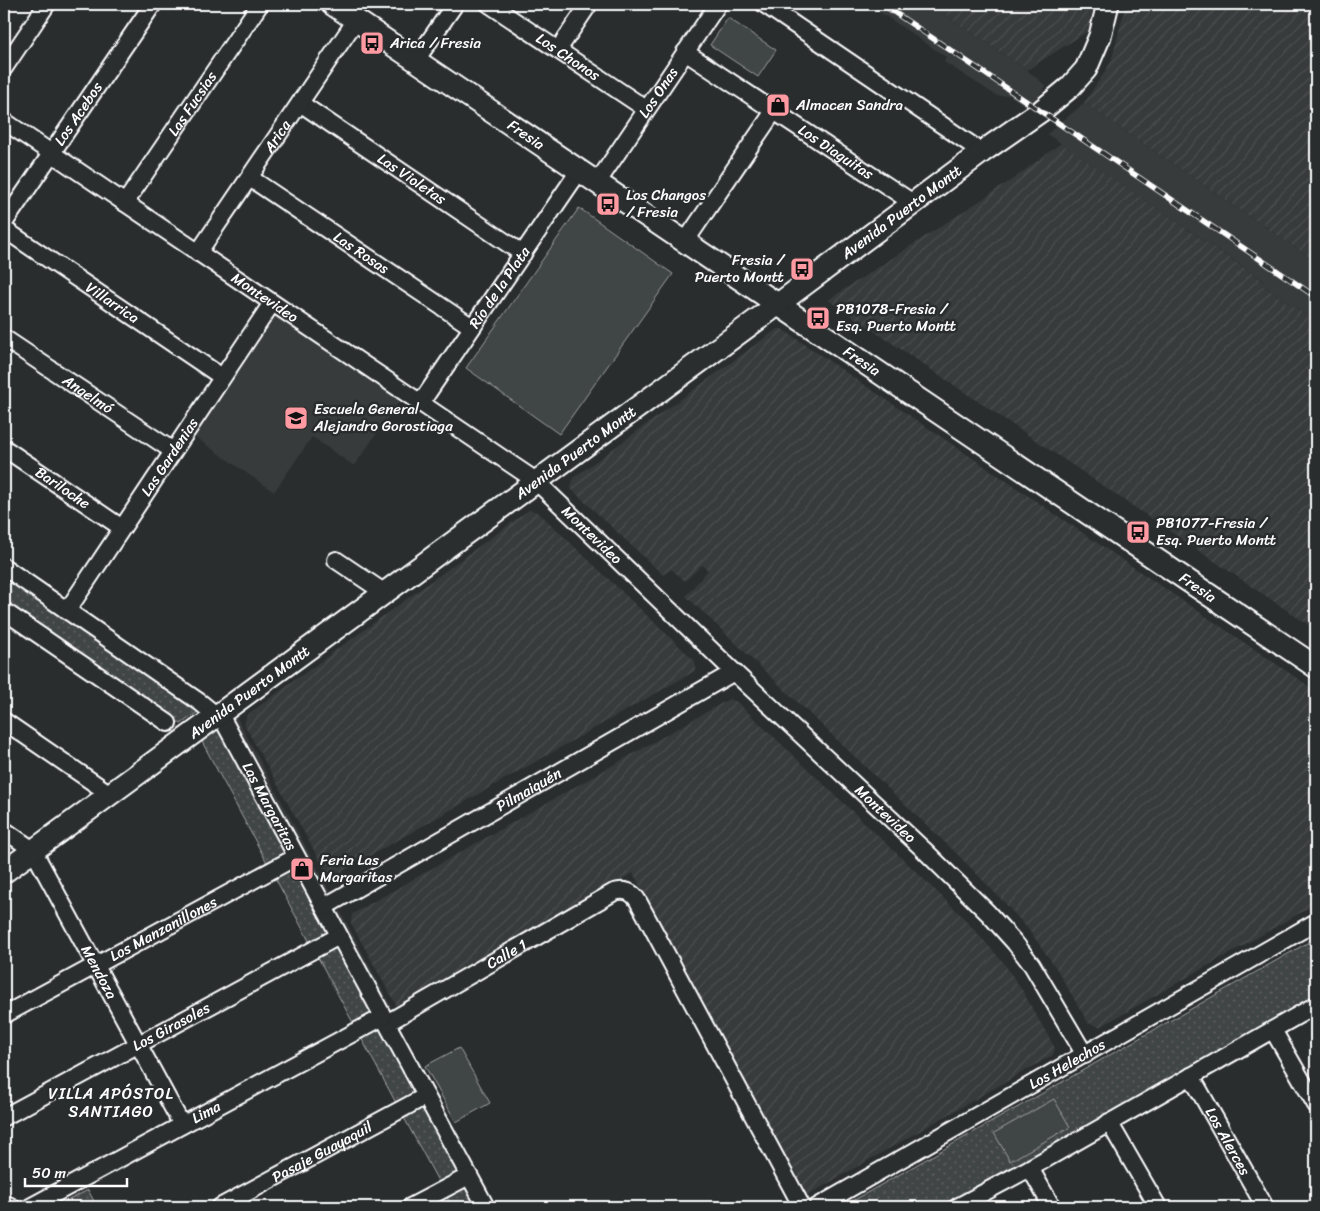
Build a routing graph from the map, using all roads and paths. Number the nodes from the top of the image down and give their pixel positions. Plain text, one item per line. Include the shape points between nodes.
1 (47, 4) edge
2 (153, 4) edge
3 (260, 4) edge
4 (332, 4) edge
5 (455, 4) edge
6 (489, 4) edge
7 (589, 4) edge
8 (718, 4) edge
9 (764, 4) edge
10 (1108, 4) edge
11 (355, 13) edge
12 (558, 50) junction
13 (685, 52) junction
14 (416, 60) junction
15 (4, 68) edge
16 (300, 103) junction
17 (646, 110) junction
18 (774, 111) junction
19 (4, 121) edge
20 (982, 152) junction
21 (51, 154) junction
22 (579, 171) junction
23 (250, 178) junction
24 (597, 183) junction
25 (125, 203) junction
26 (913, 203) junction
27 (4, 224) edge
28 (4, 229) edge
29 (685, 242) junction
30 (198, 253) junction
31 (523, 254) junction
32 (272, 303) junction
33 (777, 305) junction
34 (472, 327) junction
35 (4, 338) edge
36 (222, 377) junction
37 (420, 404) junction
38 (4, 448) edge
39 (173, 451) junction
40 (536, 481) junction
41 (122, 528) junction
42 (336, 560) dead end
43 (4, 567) edge
44 (385, 593) junction
45 (4, 611) edge
46 (67, 611) junction
47 (1316, 667) edge
48 (734, 672) junction
49 (218, 715) junction
50 (4, 721) edge
51 (168, 723) dead end
52 (110, 794) junction
53 (4, 830) edge
54 (33, 850) junction
55 (296, 857) junction
56 (4, 872) edge
57 (324, 907) junction
58 (1316, 922) edge
59 (339, 936) junction
60 (95, 965) junction
61 (1316, 1006) edge
62 (4, 1015) edge
63 (385, 1020) junction
64 (1274, 1030) junction
65 (138, 1044) junction
66 (1085, 1055) junction
67 (1191, 1076) junction
68 (426, 1096) junction
69 (1316, 1105) edge
70 (4, 1117) edge
71 (1109, 1122) junction
72 (182, 1125) junction
73 (1030, 1168) junction
74 (469, 1176) junction
75 (4, 1203) edge
76 (12, 1207) edge
77 (30, 1207) edge
78 (220, 1207) edge
79 (410, 1207) edge
80 (486, 1207) edge
81 (802, 1207) edge
82 (817, 1207) edge
83 (957, 1207) edge
84 (1052, 1207) edge
85 (1158, 1207) edge
86 (1265, 1207) edge

1 - 15 street
2 - 21 street, Los Acebos
3 - 25 street, Las Fucsias
4 - 11 street, Fresia
5 - 14 street
6 - 12 street, Los Chonos
7 - 12 street
8 - 13 street, Los Onas
9 - 20 street
10 - 20 street, Avenida Puerto Montt via 1094,51 1080,77 1041,111
11 - 14 street, Fresia
11 - 16 street, Arica
12 - 17 street, Los Chonos
13 - 17 street, Los Onas
13 - 18 street, Los Diaguitas
14 - 22 street, Fresia
16 - 23 street, Arica
16 - 31 street, Las Violetas
17 - 24 street, Los Onas
18 - 26 street, Los Diaguitas
18 - 29 street
19 - 21 street, Montevideo
20 - 26 street, Avenida Puerto Montt
21 - 25 street, Montevideo
21 - 27 street, Los Acebos
22 - 24 street, Fresia
22 - 31 street, Río de la Plata
23 - 30 street, Arica
23 - 34 street, Las Rosas
24 - 29 street, Fresia
25 - 30 street, Montevideo
26 - 33 street, Avenida Puerto Montt
28 - 36 street, Villarrica
29 - 33 street, Fresia
30 - 32 street, Montevideo
31 - 34 street, Río de la Plata
32 - 36 street, Las Gardenias
32 - 37 street, Montevideo
33 - 40 street, Avenida Puerto Montt
33 - 47 street, Fresia
34 - 37 street, Río de la Plata
35 - 39 street, Angelmó
36 - 39 street, Las Gardenias
37 - 40 street, Montevideo
38 - 41 street, Bariloche
39 - 41 street, Las Gardenias
40 - 44 street, Avenida Puerto Montt
40 - 48 street, Montevideo
41 - 46 street, Las Gardenias
42 - 44 street
43 - 46 street, Las Margaritas
44 - 49 street, Avenida Puerto Montt
45 - 51 street
46 - 49 street, Las Margaritas
48 - 57 street, Pilmaiquén
48 - 66 street, Montevideo via 988,913 1032,965
49 - 52 street, Avenida Puerto Montt
49 - 55 street, Las Margaritas via 230,731
50 - 52 street
52 - 54 street, Avenida Puerto Montt
53 - 54 street, Mendoza
54 - 56 street, Avenida Puerto Montt
54 - 60 street, Mendoza
55 - 57 street, Las Margaritas
55 - 60 street, Los Manzanillones
57 - 59 street, Las Margaritas
58 - 66 street, Los Helechos
59 - 63 street, Las Margaritas
59 - 65 street, Los Girasoles
60 - 62 street, Los Manzanillones
60 - 65 street, Mendoza
61 - 64 street
63 - 68 street, Las Margaritas
63 - 72 street, Lima
63 - 81 street, Calle 1 via 614,892 628,891 638,901
64 - 67 street
64 - 69 street
65 - 70 street, Los Girasoles
65 - 72 street, Mendoza
66 - 82 street, Los Helechos
67 - 71 street
67 - 86 street, Los Alerces
68 - 74 street, Las Margaritas
68 - 78 street, Pasaje Guayaquil
71 - 73 street
71 - 85 street
72 - 77 street, Lima
73 - 83 street
73 - 84 street
74 - 79 street
74 - 80 street, Las Margaritas
75 - 76 street

